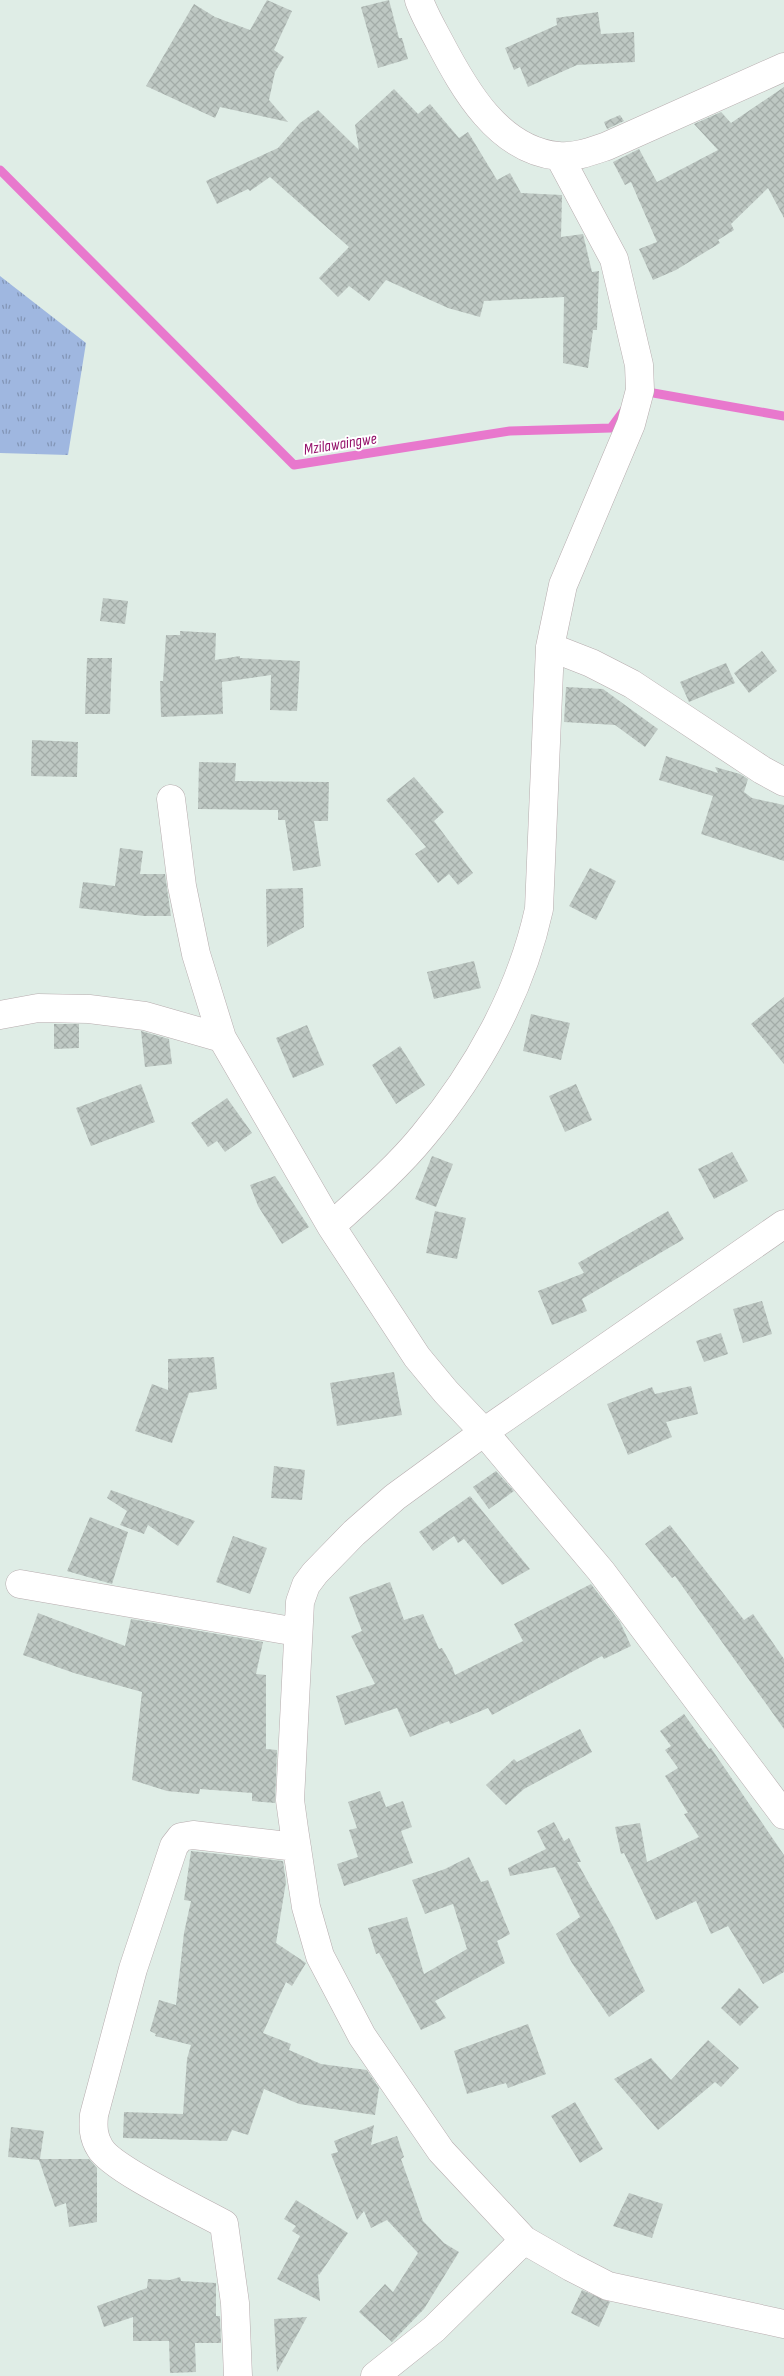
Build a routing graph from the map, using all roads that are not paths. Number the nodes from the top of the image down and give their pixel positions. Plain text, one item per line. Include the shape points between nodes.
1 (419, 0) edge
2 (784, 67) edge
3 (559, 156) junction
4 (550, 647) junction
5 (784, 782) edge
6 (171, 799) dead end
7 (0, 1015) edge
8 (222, 1038) junction
9 (784, 1224) edge
10 (331, 1226) junction
11 (484, 1432) junction
12 (20, 1584) dead end
13 (297, 1632) junction
14 (784, 1815) edge
15 (297, 1847) junction
16 (524, 2240) junction
17 (784, 2324) edge
18 (238, 2376) edge
19 (375, 2376) edge

1 - 3 street via 459,80 491,121 525,146
2 - 3 street via 607,146 587,153
3 - 4 street via 614,259 637,356 640,390 631,424 563,585
4 - 5 street via 632,684
4 - 10 street via 539,909 532,939 510,997 484,1049 457,1090 422,1137 384,1178
6 - 8 street via 182,886 196,954
7 - 8 street via 38,1008 89,1009 144,1016
8 - 10 street
9 - 11 street
10 - 11 street via 417,1357
11 - 13 street via 396,1497 315,1573 300,1602
11 - 14 street via 601,1571
12 - 13 street
13 - 15 street via 290,1800
15 - 16 street via 306,1907 320,1956 362,2036 441,2151
15 - 18 street via 193,1835 177,1841 133,1969 94,2115 93,2133 100,2150 116,2164 224,2224 235,2303
16 - 17 street via 608,2286
16 - 19 street via 434,2329

